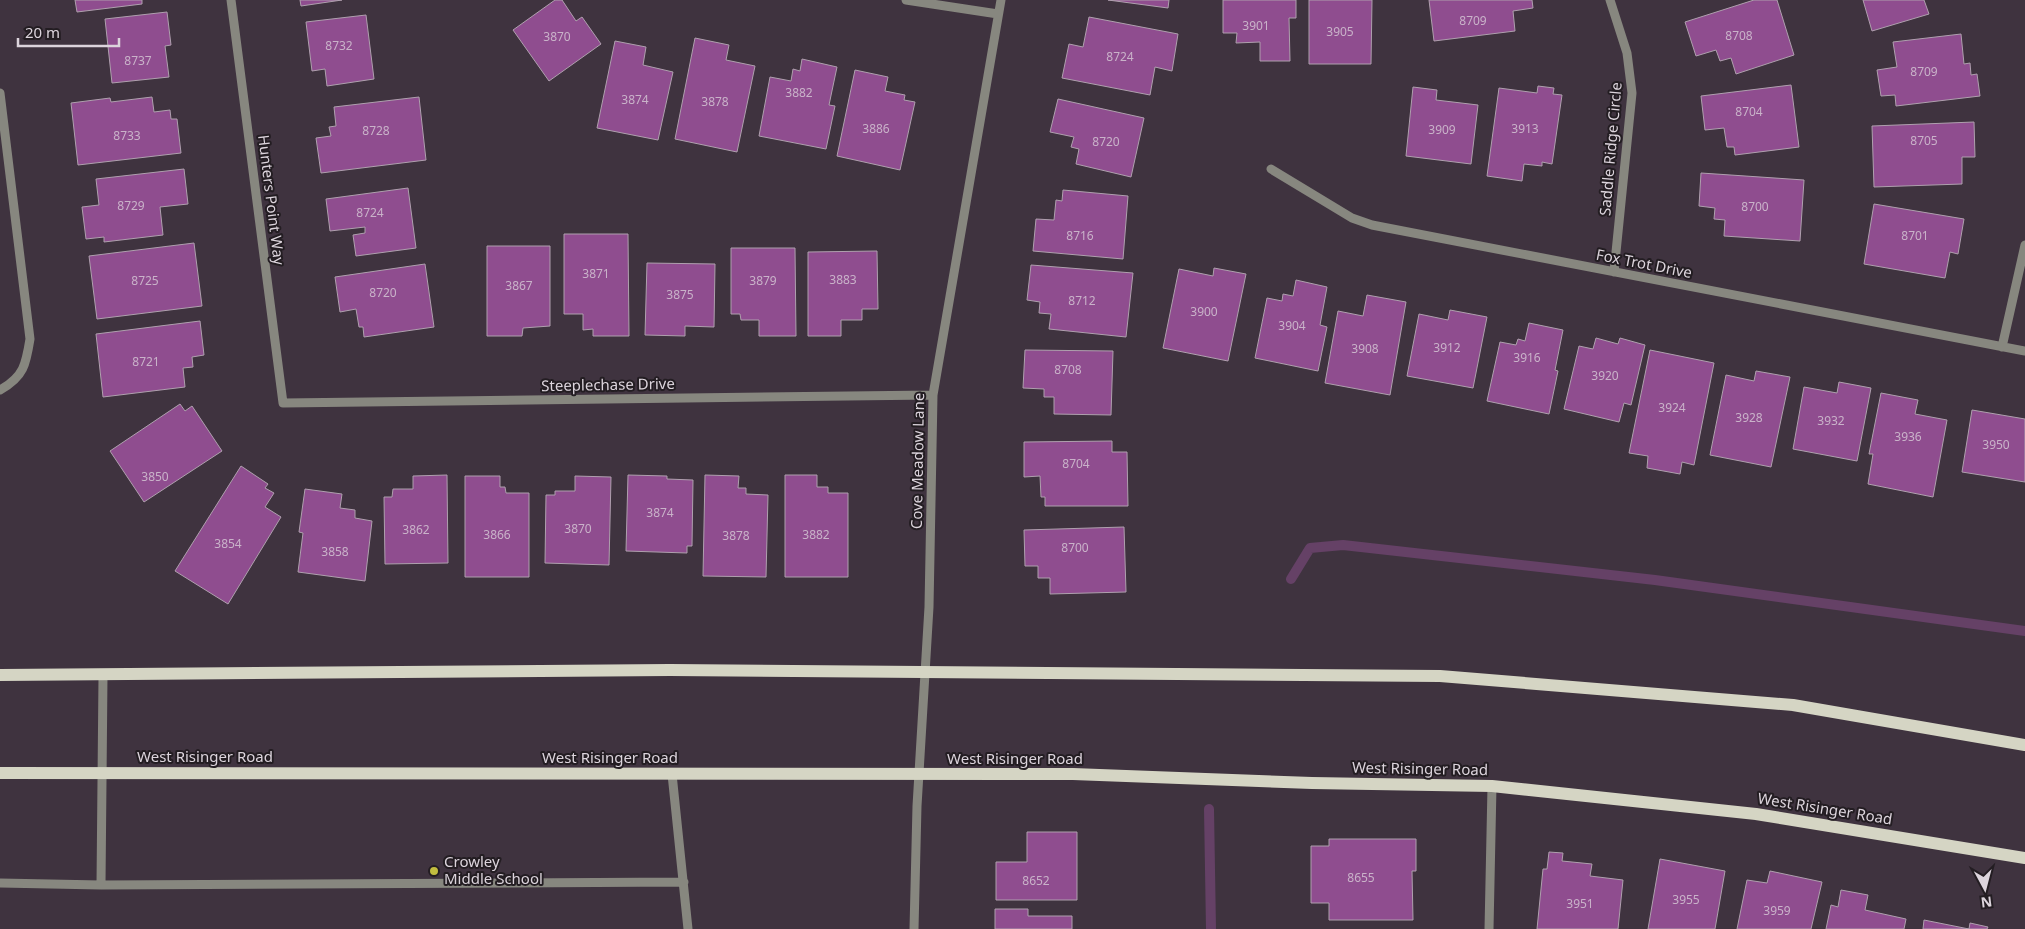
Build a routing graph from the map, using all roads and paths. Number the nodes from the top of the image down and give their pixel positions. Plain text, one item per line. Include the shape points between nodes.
1 (231, 0) edge
2 (906, 0) edge
3 (1002, 0) edge
4 (1610, 0) edge
5 (998, 14) junction
6 (0, 93) edge
7 (1271, 169) dead end
8 (2025, 245) edge
9 (1614, 272) junction
10 (2002, 347) junction
11 (2025, 352) edge
12 (0, 390) edge
13 (933, 395) junction
14 (283, 403) joint
15 (925, 672) junction
16 (0, 675) edge
17 (103, 676) junction
18 (2025, 746) edge
19 (0, 773) edge
20 (101, 773) junction
21 (672, 774) junction
22 (919, 775) junction
23 (1492, 786) junction
24 (2025, 858) edge
25 (684, 882) junction
26 (0, 883) edge
27 (101, 885) junction
28 (688, 929) edge
29 (914, 929) edge
30 (1489, 929) edge

1 - 14 street, Hunters Point Way
2 - 5 street
3 - 5 street, Cove Meadow Lane
4 - 9 street, Saddle Ridge Circle via 1627,52 1632,93
5 - 13 street, Cove Meadow Lane
6 - 12 street via 30,339 26,365 13,383
7 - 9 street, Fox Trot Drive via 1352,218 1372,225
8 - 10 street
9 - 10 street, Fox Trot Drive
10 - 11 street, Fox Trot Drive
13 - 14 street, Steeplechase Drive
13 - 15 street, Cove Meadow Lane
15 - 17 main road via 670,670
15 - 18 main road via 1440,676 1793,705
15 - 22 street, Cove Meadow Lane
16 - 17 main road
17 - 20 street
19 - 20 main road, West Risinger Road
20 - 21 main road, West Risinger Road
20 - 27 street
21 - 22 main road, West Risinger Road
21 - 25 street
22 - 23 main road, West Risinger Road via 1073,774
22 - 29 street, Cove Meadow Lane
23 - 24 main road, West Risinger Road via 1756,814
23 - 30 street
25 - 27 street
25 - 28 street
26 - 27 street

